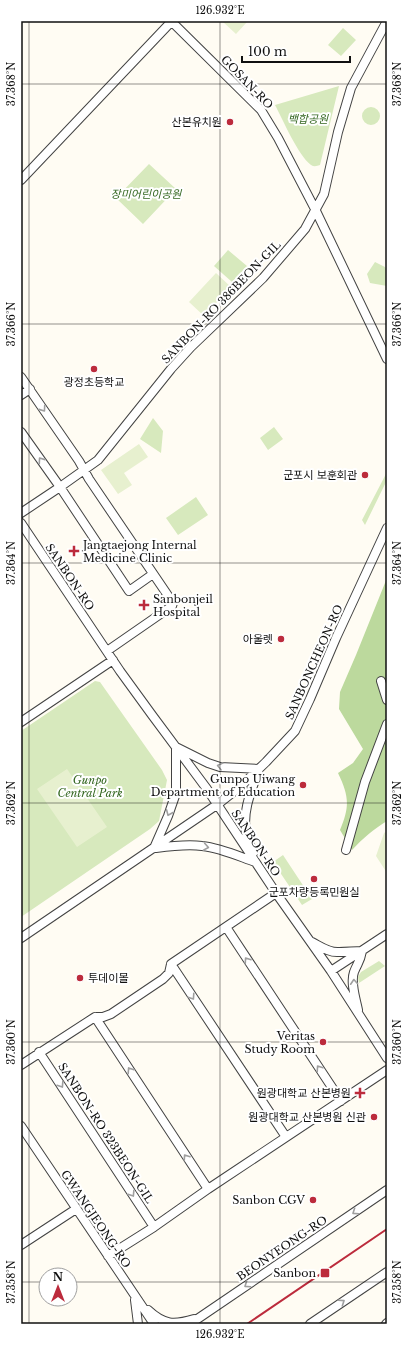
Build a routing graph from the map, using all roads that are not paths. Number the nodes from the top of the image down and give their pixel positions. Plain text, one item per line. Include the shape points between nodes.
1 (171, 21) edge
2 (387, 21) edge
3 (21, 180) edge
4 (316, 211) junction
5 (387, 359) edge
6 (21, 377) edge
7 (30, 389) junction
8 (21, 395) edge
9 (21, 432) edge
10 (84, 470) junction
11 (60, 488) junction
12 (21, 513) edge
13 (21, 523) edge
14 (387, 528) edge
15 (153, 574) junction
16 (106, 650) junction
17 (113, 660) junction
18 (381, 681) dead end
19 (387, 700) edge
20 (21, 721) edge
21 (387, 724) edge
22 (176, 747) junction
23 (259, 769) junction
24 (218, 804) junction
25 (153, 848) junction
26 (346, 850) dead end
27 (255, 862) junction
28 (276, 892) junction
29 (226, 927) junction
30 (387, 934) edge
31 (21, 938) edge
32 (309, 940) junction
33 (362, 951) junction
34 (171, 964) junction
35 (331, 971) junction
36 (359, 1015) junction
37 (95, 1017) junction
38 (39, 1052) junction
39 (387, 1058) edge
40 (21, 1065) edge
41 (387, 1070) edge
42 (341, 1100) junction
43 (21, 1126) edge
44 (286, 1137) junction
45 (208, 1189) junction
46 (387, 1190) edge
47 (76, 1209) junction
48 (154, 1227) junction
49 (21, 1245) edge
50 (108, 1256) junction
51 (387, 1272) edge
52 (134, 1297) junction
53 (200, 1317) junction
54 (138, 1324) edge
55 (154, 1324) edge
56 (190, 1324) edge
57 (310, 1324) edge

1 - 3 street, GOSAN-RO
1 - 4 street, GOSAN-RO via 261,110
2 - 4 street, SANBON-RO 386BEON-GIL via 351,88 324,194
4 - 5 street
4 - 10 street, SANBON-RO 386BEON-GIL via 305,229 262,278 191,347 167,373 98,460
6 - 7 street
7 - 8 street
7 -> 10 street
11 -> 9 street
10 - 11 street, SANBON-RO 386BEON-GIL
10 - 15 street
11 - 12 street, SANBON-RO 386BEON-GIL
11 - 15 street via 129,591
13 - 16 street, SANBON-RO
14 - 23 street, SANBONCHEON-RO via 298,724 288,740
15 - 16 street via 173,603 172,606
16 - 17 street, SANBON-RO
17 - 20 street
17 - 22 street, SANBON-RO
18 - 19 street
21 - 26 street via 365,782
23 -> 22 street via 220,767
22 - 24 street, SANBON-RO
22 -> 25 street via 175,798
23 - 24 street, SANBONCHEON-RO
23 - 27 street via 248,802 246,823
24 - 25 street, SANBONCHEON-RO
24 - 27 street, SANBON-RO
25 -> 27 street via 202,846 229,852
25 - 31 street, SANBONCHEON-RO
27 - 28 street, SANBON-RO
28 - 29 street
28 - 32 street, SANBON-RO
29 - 34 street
42 -> 29 street
30 - 33 street
32 - 33 street via 337,952
32 - 35 street, SANBON-RO
33 - 35 street
36 -> 33 street via 353,980
34 - 37 street via 169,973 163,979 111,1014
34 -> 44 street
35 - 36 street, SANBON-RO
36 - 39 street, SANBON-RO
37 - 38 street
45 -> 37 street
38 - 40 street
38 -> 48 street, SANBON-RO 323BEON-GIL
41 - 42 street
42 - 44 street
43 - 47 street, GWANGJEONG-RO
44 - 45 street
45 - 48 street
46 -> 53 street, BEONYEONG-RO
47 - 49 street
47 - 50 street, GWANGJEONG-RO
48 - 50 street
50 - 52 street, GWANGJEONG-RO
57 -> 51 street
52 - 53 street via 154,1316 165,1322 179,1324
52 - 54 street
52 - 55 street, GWANGJEONG-RO
53 - 56 street, BEONYEONG-RO

